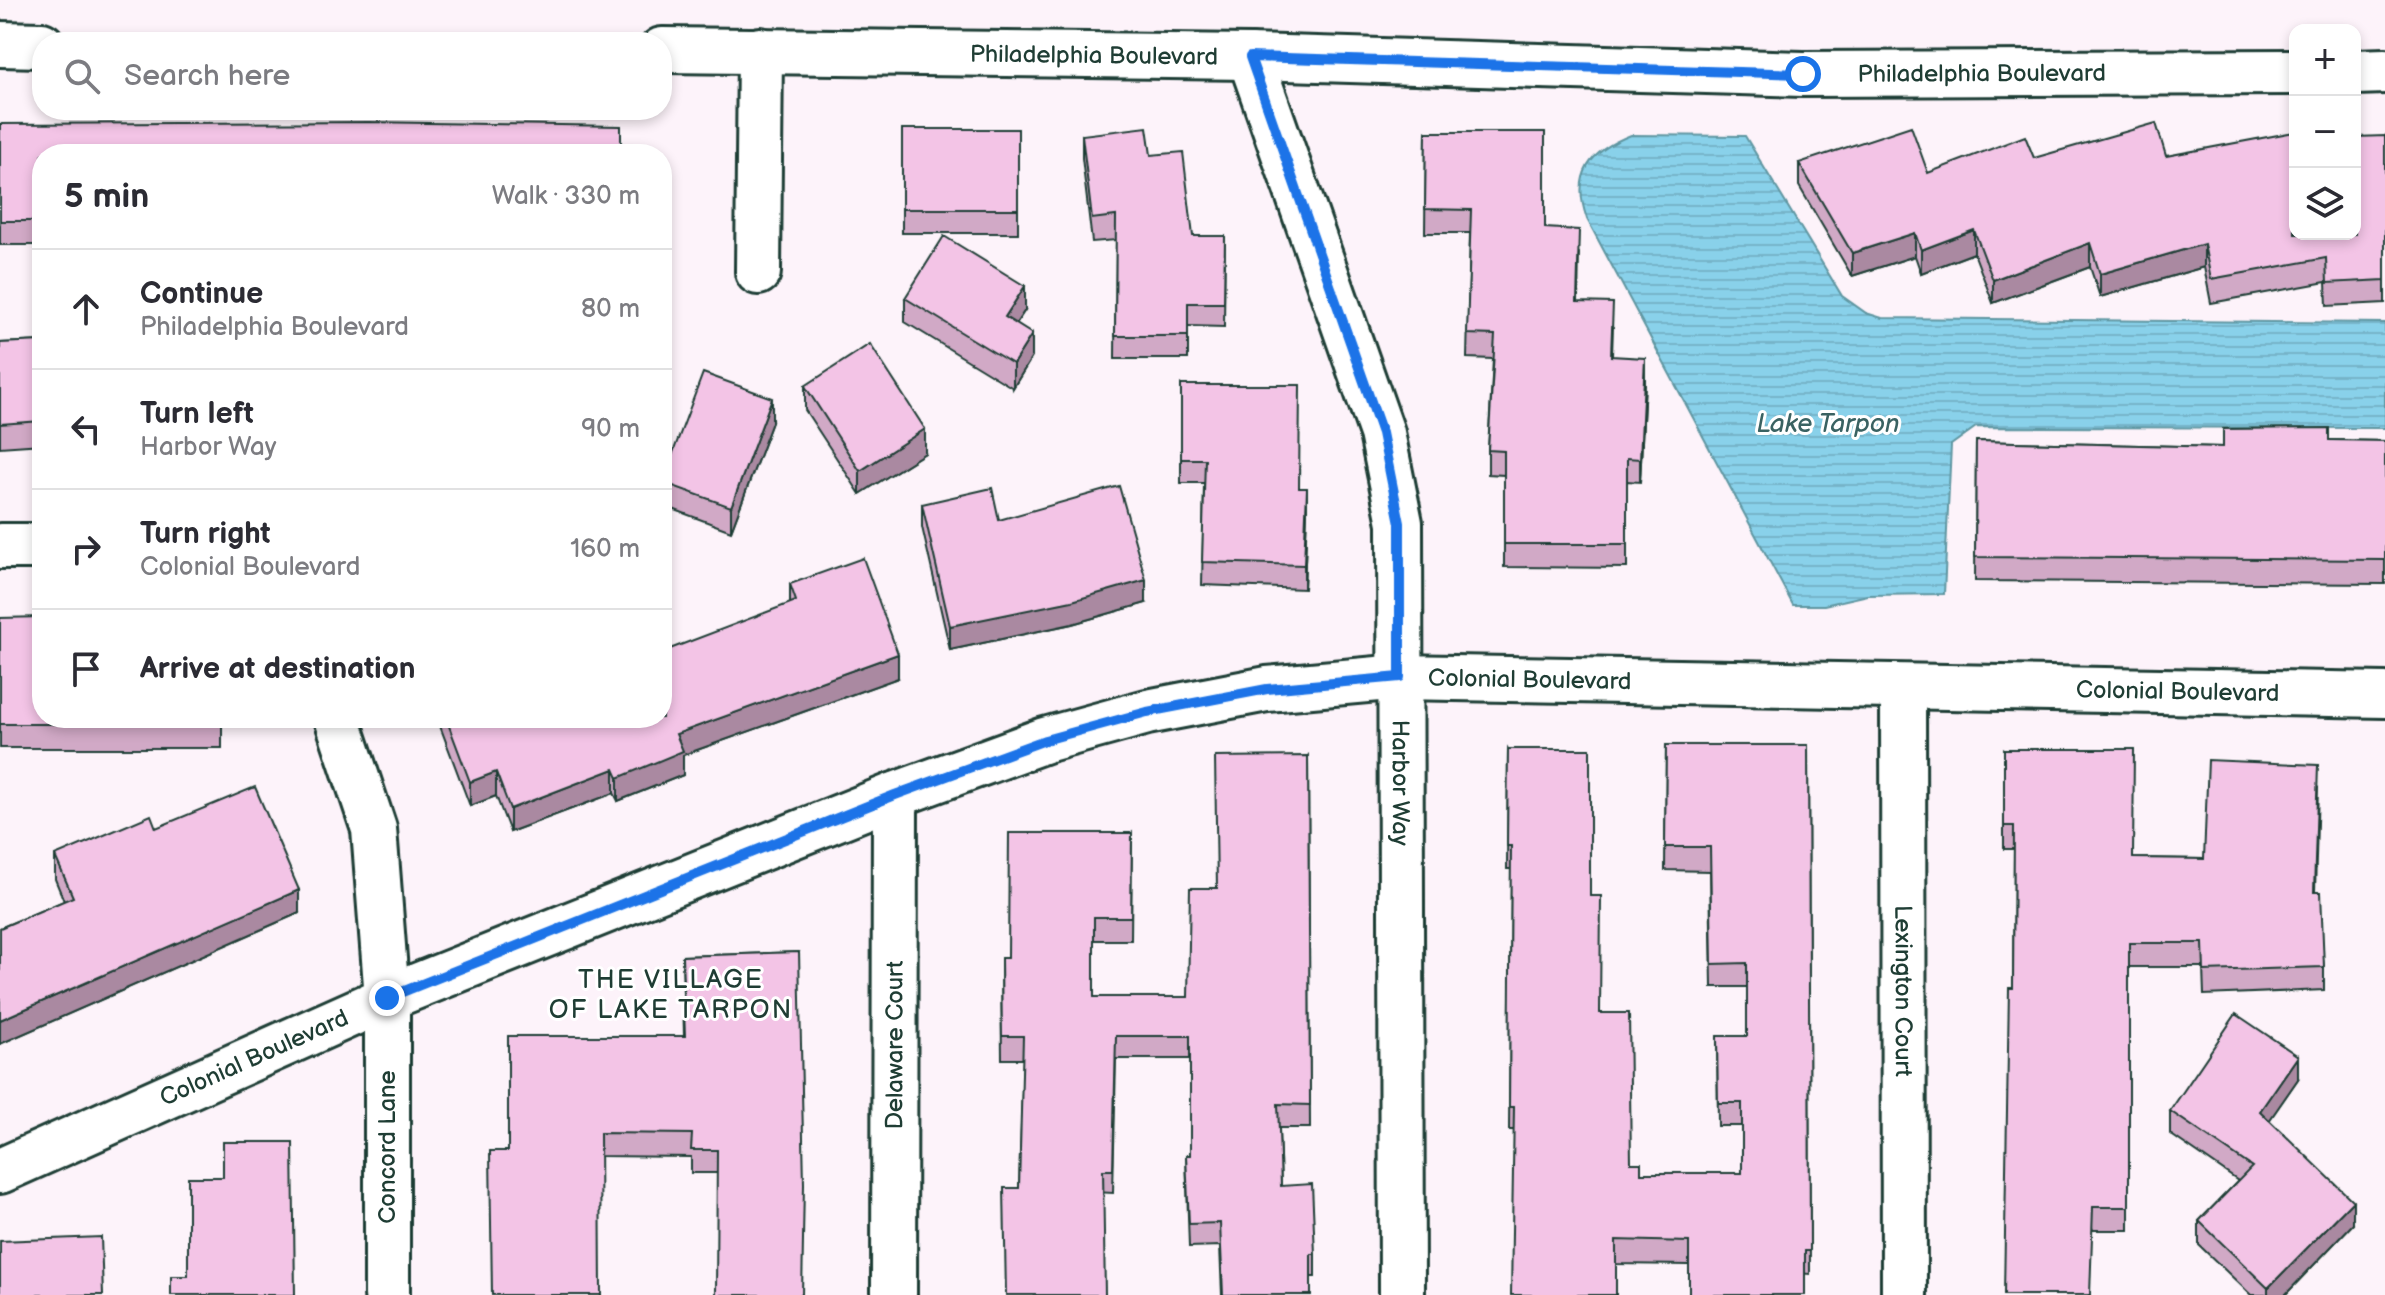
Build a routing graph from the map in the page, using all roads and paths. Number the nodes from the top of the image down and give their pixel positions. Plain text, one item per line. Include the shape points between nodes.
1 (0, 44) edge
2 (32, 45) edge
3 (672, 50) edge
4 (760, 50) junction
5 (1250, 57) junction
6 (2385, 71) edge
7 (2289, 72) edge
8 (2361, 72) edge
9 (758, 272) dead end
10 (0, 546) edge
11 (32, 546) edge
12 (1400, 677) junction
13 (1903, 687) junction
14 (2385, 695) edge
15 (340, 728) edge
16 (895, 795) junction
17 (387, 998) junction
18 (0, 1171) edge
19 (387, 1295) edge
20 (894, 1295) edge
21 (1402, 1295) edge
22 (1904, 1295) edge

1 - 2 street
3 - 4 street, Philadelphia Boulevard
4 - 5 street, Philadelphia Boulevard
4 - 9 street
5 - 7 street, Philadelphia Boulevard via 1803,74
5 - 12 street, Harbor Way via 1382,433 1400,523
6 - 8 street
10 - 11 street
12 - 13 street, Colonial Boulevard
12 - 16 street, Colonial Boulevard via 1267,689 1147,712 1045,740
12 - 21 street, Harbor Way
13 - 14 street, Colonial Boulevard
13 - 22 street, Lexington Court
15 - 17 street, Concord Lane via 374,829
16 - 17 street, Colonial Boulevard
16 - 20 street, Delaware Court
17 - 18 street, Colonial Boulevard
17 - 19 street, Concord Lane

